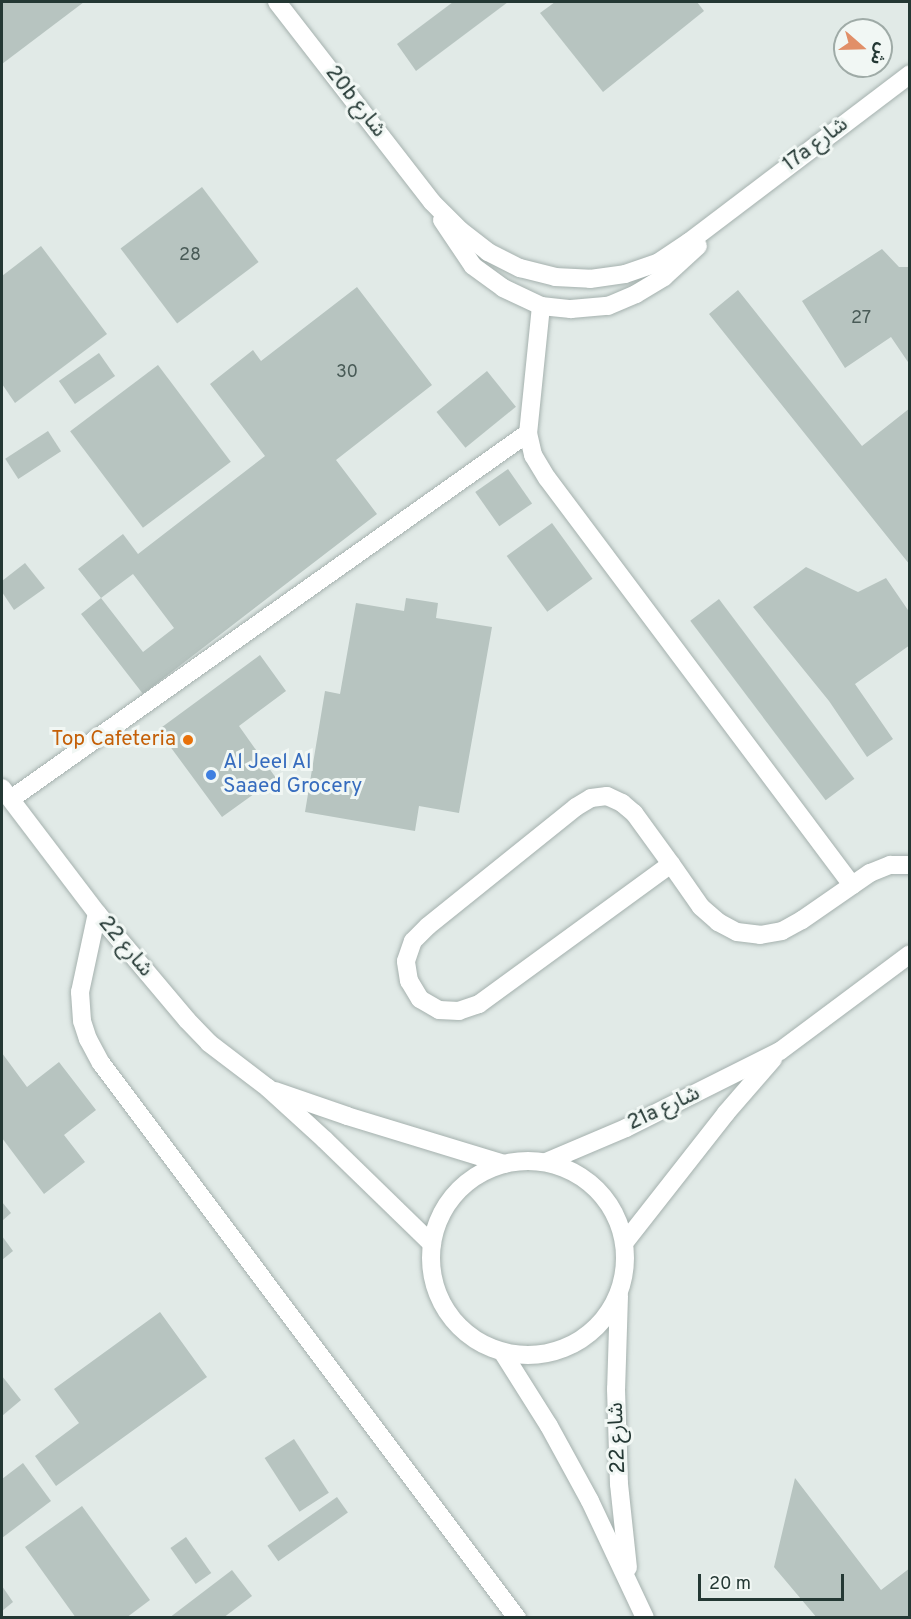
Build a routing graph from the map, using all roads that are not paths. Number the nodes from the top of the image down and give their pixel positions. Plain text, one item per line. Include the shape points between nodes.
1 (277, 2) edge
2 (909, 74) edge
3 (432, 202) junction
4 (722, 217) junction
5 (541, 306) junction
6 (528, 433) junction
7 (6, 794) edge
8 (671, 864) junction
9 (909, 865) edge
10 (852, 885) junction
11 (97, 914) junction
12 (909, 954) edge
13 (780, 1051) junction
14 (268, 1088) junction
15 (546, 1162) junction
16 (504, 1164) junction
17 (625, 1242) junction
18 (432, 1244) junction
19 (619, 1293) junction
20 (503, 1353) junction
21 (629, 1581) junction
22 (517, 1617) edge
23 (645, 1617) edge

1 - 3 street, 20b شارع
2 - 4 street, 17a شارع
3 - 4 street, 20b شارع via 488,252 520,268 578,279 625,274 659,262
3 - 5 street, 20b شارع via 473,266 503,288
4 - 5 street, 20b شارع via 694,251 664,277 636,294 608,306
5 - 6 street
6 - 7 street
6 - 10 street via 533,454 547,478
7 - 11 street, شارع 22
8 - 8 street via 634,813 622,803 607,796 591,798 413,941 406,960 409,981 420,999 439,1010 459,1011 479,1004
8 - 10 street via 701,907 718,922 737,932 760,935 782,931
9 - 10 street via 890,865
11 - 14 street, شارع 22 via 208,1043
11 - 22 street via 80,992 82,1022 101,1063
12 - 13 street, 21a شارع
13 - 15 street, 21a شارع via 626,1128
13 - 17 street, 21a شارع
14 - 16 street, شارع 22
14 - 18 street, شارع 22
15 - 16 street
15 - 17 street via 569,1169 606,1199
16 - 18 street via 470,1180 445,1209
17 - 19 street via 625,1268
18 - 20 street via 432,1272 440,1300 455,1324 477,1342
19 - 20 street via 601,1324 573,1346 538,1356
19 - 21 street, شارع 22 via 619,1484
20 - 21 street, شارع 22 via 559,1445
21 - 23 street, شارع 22

